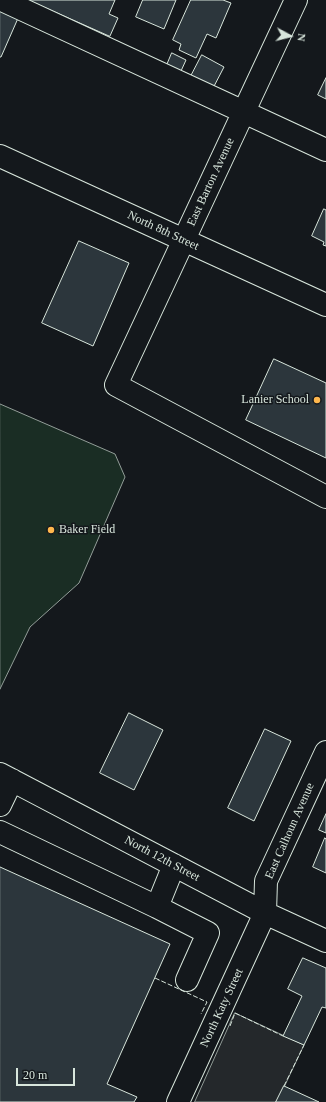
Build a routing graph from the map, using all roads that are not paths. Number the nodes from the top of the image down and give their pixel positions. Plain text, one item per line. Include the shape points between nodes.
1 (2, 0) edge
2 (296, 0) edge
3 (243, 112) junction
4 (326, 150) edge
5 (0, 156) edge
6 (184, 240) junction
7 (326, 305) edge
8 (326, 497) edge
9 (326, 752) edge
10 (6, 777) edge
11 (0, 805) edge
12 (0, 832) edge
13 (174, 865) junction
14 (157, 906) junction
15 (265, 913) junction
16 (326, 941) edge
17 (187, 980) dead end
18 (178, 1102) edge

1 - 3 street
2 - 3 street, East Barton Avenue
3 - 4 street
3 - 6 street, East Barton Avenue
5 - 6 street, North 8th Street
6 - 7 street, North 8th Street
6 - 8 street, East Barton Avenue via 116,385
9 - 15 street, East Calhoun Avenue via 266,881
10 - 11 street
10 - 13 street, North 12th Street
12 - 14 street
13 - 14 street
13 - 15 street, North 12th Street
14 - 17 street via 208,934
15 - 16 street, North 12th Street
15 - 18 street, North Katy Street

